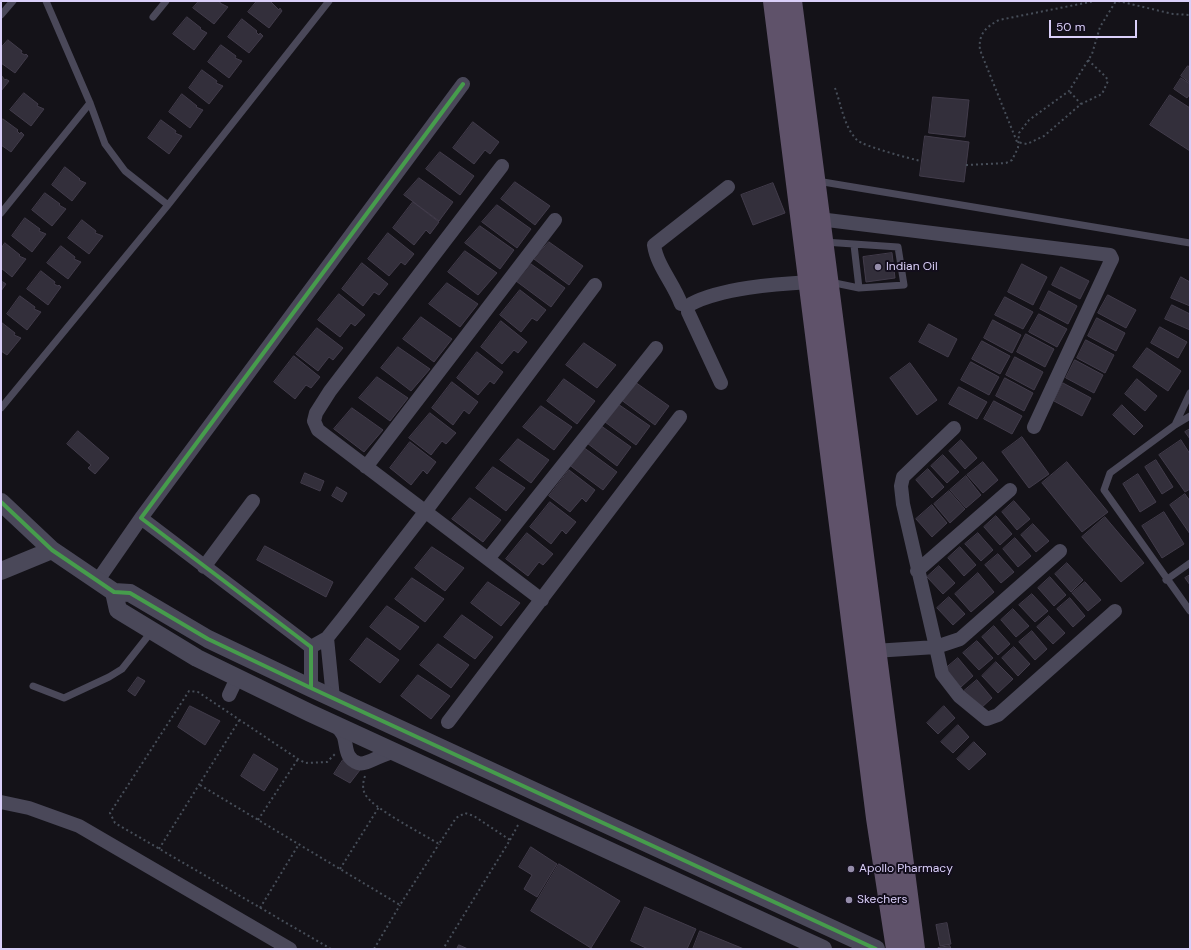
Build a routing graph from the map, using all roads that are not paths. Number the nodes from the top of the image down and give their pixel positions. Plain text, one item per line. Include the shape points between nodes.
1 (13, 1) edge
2 (46, 1) edge
3 (166, 1) edge
4 (329, 1) edge
5 (774, 1) edge
6 (791, 1) edge
7 (1, 16) edge
8 (153, 17) dead end
9 (463, 84) dead end
10 (90, 103) junction
11 (502, 166) dead end
12 (813, 180) junction
13 (728, 187) dead end
14 (168, 205) junction
15 (1, 213) edge
16 (819, 219) junction
17 (555, 220) dead end
18 (822, 242) junction
19 (1190, 243) edge
20 (854, 245) junction
21 (818, 282) junction
22 (595, 285) dead end
23 (859, 288) junction
24 (686, 307) junction
25 (656, 348) dead end
26 (721, 383) dead end
27 (1190, 393) edge
28 (1, 408) edge
29 (1190, 416) edge
30 (680, 417) dead end
31 (1175, 425) junction
32 (1034, 427) dead end
33 (954, 428) dead end
34 (366, 467) junction
35 (1010, 490) dead end
36 (254, 501) dead end
37 (1, 502) edge
38 (425, 512) junction
39 (141, 518) junction
40 (52, 550) junction
41 (1060, 551) dead end
42 (488, 559) junction
43 (1190, 563) edge
44 (204, 567) junction
45 (1, 571) edge
46 (917, 571) junction
47 (98, 580) junction
48 (1166, 580) junction
49 (114, 592) junction
50 (542, 600) junction
51 (1115, 612) dead end
52 (1190, 612) edge
53 (152, 631) junction
54 (327, 638) junction
55 (311, 647) junction
56 (936, 647) junction
57 (874, 651) junction
58 (238, 678) junction
59 (33, 686) dead end
60 (311, 688) junction
61 (228, 695) dead end
62 (333, 698) junction
63 (448, 722) dead end
64 (335, 724) junction
65 (396, 752) junction
66 (1, 802) edge
67 (290, 949) edge
68 (823, 949) edge
69 (876, 949) edge
70 (897, 949) edge
71 (914, 949) edge

1 - 7 lane
2 - 10 lane
3 - 8 lane
4 - 14 lane
5 - 21 main road
6 - 12 main road
9 - 39 street
10 - 14 lane via 105,144 125,171
10 - 15 lane
11 - 34 street via 330,391 316,413 314,421 318,430
12 - 16 main road
12 - 19 lane
13 - 24 street via 654,245 655,254
14 - 28 lane
16 - 18 main road
16 - 32 street via 1110,255 1110,266
17 - 34 street
18 - 20 lane
18 - 21 main road
20 - 23 lane
20 - 23 lane via 898,247 904,285
21 - 23 lane
21 - 24 street via 782,283 706,296
21 - 57 main road
21 - 70 main road via 878,818
22 - 38 street
24 - 26 street
25 - 42 street
27 - 31 lane
29 - 31 lane
30 - 50 street
31 - 48 lane via 1110,473 1104,490
33 - 46 street via 904,477 901,486 902,504
34 - 38 street
35 - 46 street
36 - 44 street
37 - 40 street
38 - 42 street
38 - 54 street
39 - 44 street
39 - 47 street
40 - 45 street
40 - 47 street
41 - 56 street via 960,639
42 - 50 street
43 - 48 lane
44 - 55 street
46 - 56 street
47 - 49 street
48 - 52 lane
49 - 53 street via 118,610
49 - 60 street via 130,593 208,639
50 - 63 street
51 - 56 street via 998,715 987,719 959,696 942,674
53 - 58 street via 197,658
53 - 59 lane via 122,669 77,693 64,698
54 - 55 street
54 - 62 street
55 - 60 street
56 - 57 street
57 - 71 main road
58 - 61 street
58 - 64 street
60 - 62 street
62 - 69 street
64 - 65 street
64 - 65 street via 344,736 345,747 353,762 368,762 386,752
65 - 68 street
66 - 67 street via 28,808 79,826

